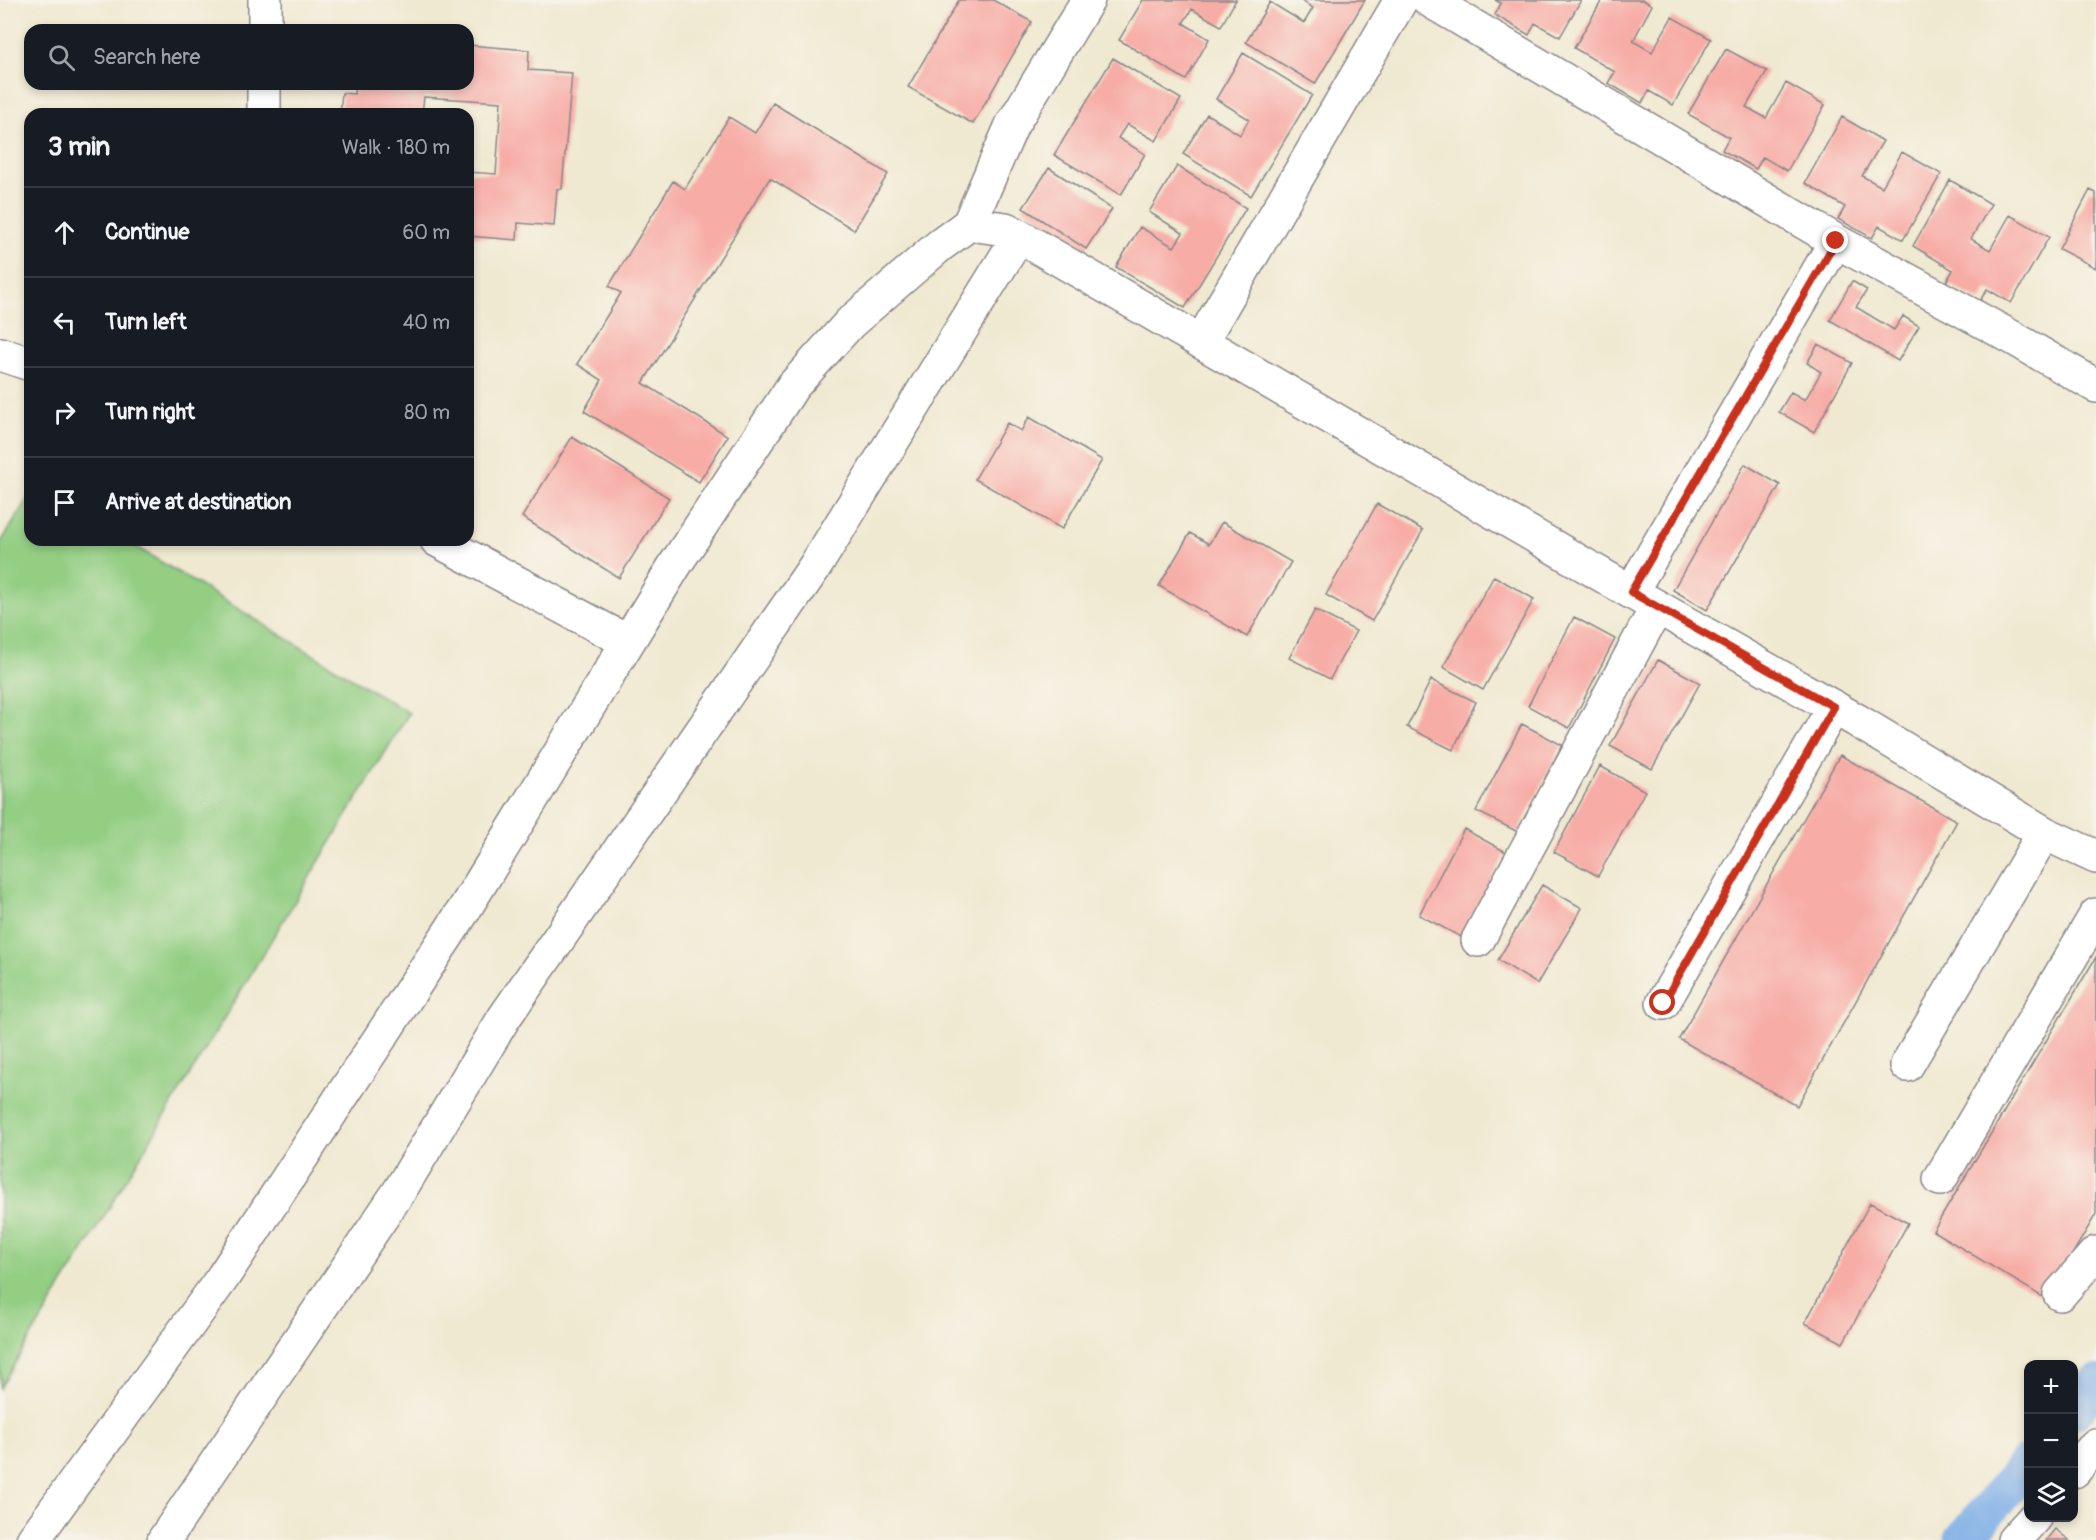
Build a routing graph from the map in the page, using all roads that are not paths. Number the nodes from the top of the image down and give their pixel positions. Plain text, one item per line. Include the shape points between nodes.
1 (265, 0) edge
2 (1088, 0) edge
3 (1401, 0) edge
4 (1429, 0) edge
5 (265, 24) edge
6 (264, 90) edge
7 (264, 108) edge
8 (969, 224) junction
9 (1019, 236) junction
10 (1836, 241) junction
11 (1201, 342) junction
12 (0, 354) edge
13 (24, 362) edge
14 (2096, 386) edge
15 (448, 546) edge
16 (1644, 599) junction
17 (628, 642) junction
18 (1834, 707) junction
19 (2044, 833) junction
20 (2096, 857) edge
21 (2096, 915) edge
22 (1478, 940) dead end
23 (1663, 1003) dead end
24 (1907, 1065) dead end
25 (1940, 1179) dead end
26 (2096, 1252) edge
27 (2060, 1294) dead end
28 (2096, 1446) edge
29 (2077, 1468) edge
30 (2030, 1522) edge
31 (33, 1540) edge
32 (164, 1540) edge
33 (2014, 1540) edge

1 - 5 street
2 - 8 street via 1012,125
3 - 11 street
4 - 10 street
6 - 7 street
8 - 9 street via 1006,229
8 - 17 street via 850,323 793,386
9 - 11 street
9 - 32 street via 816,565 504,1018 400,1190
10 - 14 street
10 - 16 street
11 - 16 street
12 - 13 street
15 - 17 street
16 - 18 street
16 - 22 street
17 - 31 street via 464,910 223,1278
18 - 19 street
18 - 23 street
19 - 20 street
19 - 24 street
21 - 25 street
26 - 27 street
28 - 29 street
30 - 33 street

